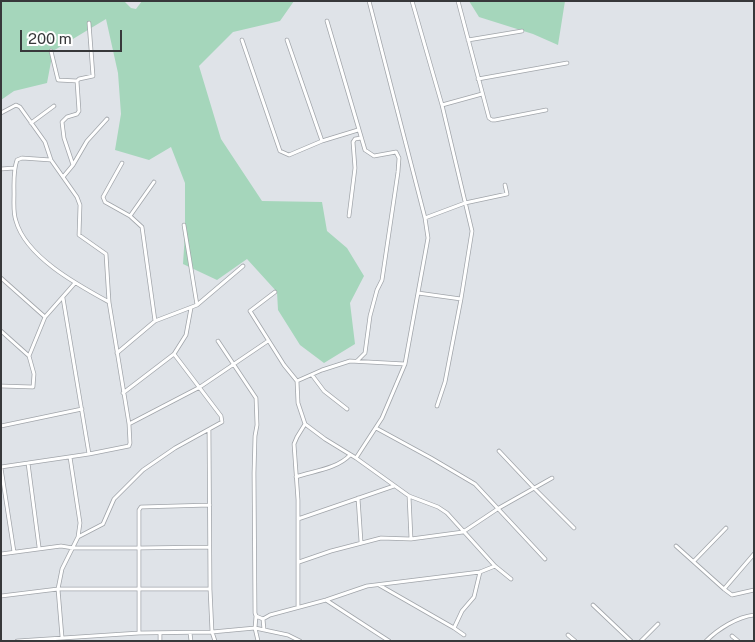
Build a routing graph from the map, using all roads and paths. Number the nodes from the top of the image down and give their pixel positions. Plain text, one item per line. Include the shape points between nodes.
1 (369, 1) edge
2 (412, 1) edge
3 (458, 1) edge
4 (327, 21) dead end
5 (89, 22) dead end
6 (522, 31) dead end
7 (242, 40) dead end
8 (288, 40) dead end
9 (468, 40) junction
10 (51, 51) dead end
11 (566, 64) dead end
12 (478, 80) junction
13 (77, 82) junction
14 (482, 94) junction
15 (442, 105) junction
16 (54, 106) dead end
17 (546, 110) dead end
18 (1, 114) edge
19 (107, 119) dead end
20 (31, 122) junction
21 (359, 131) junction
22 (362, 138) junction
23 (322, 141) junction
24 (51, 160) junction
25 (122, 163) dead end
26 (73, 165) junction
27 (14, 168) junction
28 (1, 169) edge
29 (63, 177) junction
30 (154, 182) dead end
31 (505, 185) dead end
32 (465, 203) junction
33 (130, 216) junction
34 (349, 216) dead end
35 (425, 218) junction
36 (184, 225) dead end
37 (243, 266) dead end
38 (1, 278) edge
39 (75, 283) junction
40 (275, 292) dead end
41 (418, 293) junction
42 (63, 298) junction
43 (461, 299) junction
44 (109, 302) junction
45 (197, 305) junction
46 (192, 308) junction
47 (45, 317) junction
48 (155, 321) junction
49 (1, 331) edge
50 (218, 341) dead end
51 (268, 341) junction
52 (117, 353) junction
53 (174, 354) junction
54 (29, 356) junction
55 (357, 361) junction
56 (234, 364) junction
57 (405, 364) junction
58 (312, 375) junction
59 (297, 381) junction
60 (1, 386) edge
61 (200, 387) junction
62 (123, 393) junction
63 (437, 406) dead end
64 (82, 409) junction
65 (347, 409) dead end
66 (130, 424) junction
67 (305, 424) junction
68 (1, 426) edge
69 (376, 428) junction
70 (209, 430) junction
71 (499, 451) dead end
72 (89, 454) junction
73 (350, 455) junction
74 (70, 457) junction
75 (356, 458) junction
76 (28, 463) junction
77 (1, 468) edge
78 (296, 476) junction
79 (552, 478) dead end
80 (394, 486) junction
81 (534, 488) junction
82 (409, 496) junction
83 (358, 498) junction
84 (210, 505) junction
85 (499, 508) junction
86 (298, 520) junction
87 (574, 528) dead end
88 (726, 528) dead end
89 (463, 532) junction
90 (78, 537) junction
91 (411, 539) junction
92 (361, 542) junction
93 (676, 546) dead end
94 (39, 547) junction
95 (209, 547) junction
96 (73, 548) junction
97 (139, 548) junction
98 (14, 552) junction
99 (1, 554) edge
100 (754, 554) edge
101 (545, 559) dead end
102 (694, 561) junction
103 (299, 562) junction
104 (495, 566) junction
105 (480, 572) junction
106 (511, 579) dead end
107 (379, 584) junction
108 (58, 589) junction
109 (140, 589) junction
110 (210, 589) junction
111 (724, 589) junction
112 (754, 590) edge
113 (1, 596) edge
114 (326, 600) junction
115 (593, 605) dead end
116 (298, 606) junction
117 (754, 615) edge
118 (256, 616) junction
119 (263, 619) junction
120 (658, 624) dead end
121 (255, 628) junction
122 (454, 628) junction
123 (264, 630) junction
124 (212, 632) junction
125 (139, 633) junction
126 (160, 633) junction
127 (190, 633) junction
128 (464, 635) dead end
129 (568, 635) dead end
130 (732, 636) dead end
131 (62, 637) junction
132 (18, 641) edge
133 (160, 641) edge
134 (192, 641) edge
135 (215, 641) edge
136 (258, 641) edge
137 (300, 641) edge
138 (389, 641) edge
139 (574, 641) edge
140 (631, 641) edge
141 (641, 641) edge
142 (706, 641) edge
143 (738, 641) edge

1 - 35 street
2 - 15 street
3 - 9 street
4 - 21 street
5 - 13 street via 94,74
6 - 9 street
7 - 23 street via 280,151 289,155
8 - 23 street
9 - 12 street
10 - 13 street via 58,80
11 - 12 street
12 - 14 street
13 - 26 street via 79,111 62,122
14 - 15 street
14 - 17 street via 487,115 492,120
15 - 32 street
16 - 20 street
18 - 20 street via 18,105
19 - 26 street via 86,140
20 - 24 street via 45,142
21 - 22 street
21 - 23 street
22 - 34 street via 353,142 355,168
22 - 55 street via 365,150 371,155 396,152 399,164 382,280 370,316 365,353
24 - 27 street via 19,159
24 - 29 street
25 - 33 street via 103,197 105,202
26 - 29 street
27 - 28 street
27 - 39 street via 15,218 23,237 34,252
29 - 44 street via 80,205 79,235 106,254
30 - 33 street
31 - 32 street via 507,194
32 - 35 street
32 - 43 street via 472,237
33 - 48 street via 142,227 145,236
35 - 41 street via 428,238
36 - 45 street
37 - 45 street
38 - 47 street
39 - 42 street
39 - 44 street
40 - 51 street via 250,312
41 - 43 street
41 - 57 street
42 - 47 street
42 - 64 street
43 - 63 street via 445,382
44 - 52 street
45 - 46 street
46 - 48 street
46 - 53 street via 186,335
47 - 54 street
48 - 52 street
49 - 54 street
50 - 56 street
51 - 56 street
51 - 59 street
52 - 62 street
53 - 61 street
53 - 62 street
54 - 60 street via 34,374 33,386
55 - 57 street
55 - 58 street
56 - 61 street
56 - 118 street via 256,398
57 - 69 street
58 - 59 street
58 - 65 street via 324,391
59 - 67 street via 298,403
61 - 66 street
61 - 70 street via 222,419 220,424
62 - 66 street
64 - 68 street
64 - 72 street
66 - 72 street via 129,446
67 - 73 street
67 - 78 street via 294,444
69 - 75 street
69 - 85 street via 467,479
70 - 84 street
70 - 90 street via 143,470 114,499 103,524
71 - 81 street
72 - 74 street
73 - 75 street
73 - 78 street via 336,465
74 - 76 street
74 - 90 street via 80,524
75 - 80 street
76 - 77 street
76 - 94 street
77 - 98 street
78 - 86 street
79 - 81 street
80 - 82 street
80 - 83 street
81 - 85 street
81 - 87 street
82 - 89 street via 447,512
82 - 91 street
83 - 86 street
83 - 92 street
84 - 95 street
84 - 97 street via 141,507
85 - 89 street
85 - 101 street
86 - 103 street
88 - 102 street
89 - 91 street
89 - 104 street
90 - 96 street
91 - 92 street via 381,538
92 - 103 street
93 - 102 street
94 - 96 street
94 - 98 street
95 - 97 street
95 - 110 street
96 - 97 street
96 - 108 street via 62,569
97 - 109 street
98 - 99 street
100 - 111 street
102 - 111 street
103 - 116 street
104 - 105 street
104 - 106 street
105 - 107 street
105 - 122 street via 474,597
107 - 114 street
107 - 122 street
108 - 109 street
108 - 113 street
108 - 131 street
109 - 110 street
109 - 125 street
110 - 124 street
111 - 112 street via 732,595
114 - 116 street
114 - 138 street
115 - 140 street
116 - 119 street
117 - 142 street via 729,624
118 - 119 street
118 - 121 street
119 - 123 street
120 - 141 street
121 - 123 street
121 - 124 street
121 - 136 street
122 - 128 street
123 - 137 street
124 - 127 street
124 - 135 street
125 - 126 street
125 - 131 street
126 - 127 street
126 - 133 street
127 - 134 street
129 - 139 street
130 - 143 street
131 - 132 street

